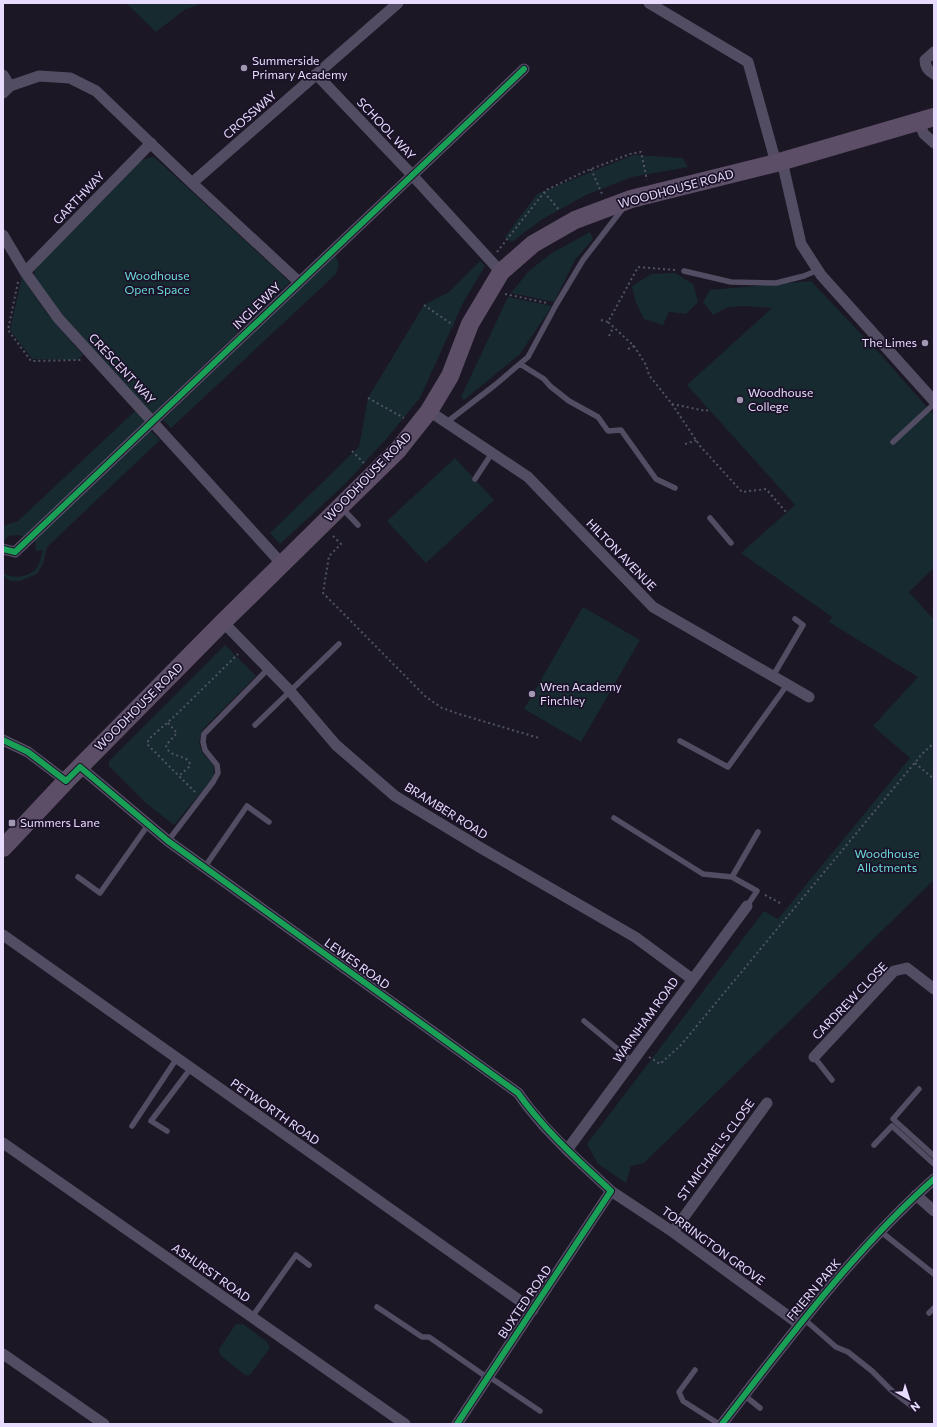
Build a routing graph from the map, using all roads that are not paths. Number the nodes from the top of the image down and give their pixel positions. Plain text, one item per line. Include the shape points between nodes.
1 (398, 3) edge
2 (648, 3) edge
3 (934, 52) edge
4 (524, 70) dead end
5 (316, 74) junction
6 (934, 74) edge
7 (3, 75) edge
8 (6, 89) edge
9 (926, 120) edge
10 (934, 142) edge
11 (151, 143) junction
12 (779, 162) junction
13 (413, 176) junction
14 (192, 183) junction
15 (631, 199) junction
16 (3, 235) edge
17 (495, 266) junction
18 (818, 270) junction
19 (684, 271) road end
20 (25, 272) junction
21 (299, 282) junction
22 (520, 364) junction
23 (934, 403) edge
24 (429, 411) junction
25 (152, 421) junction
26 (447, 422) junction
27 (893, 442) dead end
28 (492, 453) junction
29 (475, 479) dead end
30 (675, 488) dead end
31 (341, 506) junction
32 (710, 518) dead end
33 (358, 525) dead end
34 (731, 543) dead end
35 (3, 549) edge
36 (282, 564) junction
37 (794, 619) dead end
38 (222, 622) junction
39 (339, 644) dead end
40 (268, 669) junction
41 (773, 676) junction
42 (787, 685) junction
43 (290, 691) junction
44 (809, 697) dead end
45 (254, 725) dead end
46 (3, 740) edge
47 (680, 741) dead end
48 (80, 767) junction
49 (66, 781) junction
50 (614, 818) dead end
51 (269, 822) dead end
52 (148, 825) junction
53 (758, 832) dead end
54 (168, 841) junction
55 (3, 848) edge
56 (204, 868) junction
57 (78, 877) dead end
58 (732, 877) junction
59 (747, 906) joint
60 (3, 935) edge
61 (692, 979) junction
62 (931, 982) edge
63 (584, 1021) dead end
64 (814, 1057) joint
65 (177, 1058) junction
66 (632, 1061) junction
67 (192, 1068) junction
68 (832, 1080) dead end
69 (919, 1089) dead end
70 (767, 1103) dead end
71 (132, 1126) dead end
72 (167, 1131) dead end
73 (3, 1143) edge
74 (874, 1145) dead end
75 (567, 1150) junction
76 (934, 1156) edge
77 (934, 1164) edge
78 (934, 1179) edge
79 (611, 1191) junction
80 (916, 1195) junction
81 (934, 1211) edge
82 (880, 1231) junction
83 (673, 1232) junction
84 (309, 1265) dead end
85 (934, 1274) edge
86 (377, 1307) dead end
87 (934, 1308) edge
88 (533, 1310) junction
89 (929, 1313) dead end
90 (252, 1317) junction
91 (802, 1321) junction
92 (3, 1354) edge
93 (695, 1370) dead end
94 (488, 1377) junction
95 (744, 1395) junction
96 (760, 1408) dead end
97 (914, 1408) dead end
98 (540, 1411) dead end
99 (104, 1424) edge
100 (405, 1424) edge
101 (456, 1424) edge
102 (720, 1424) edge

1 - 5 street, CROSSWAY
2 - 12 street via 748,62
3 - 6 street via 925,60 925,66
4 - 13 street, INGLEWAY
5 - 13 street, SCHOOL WAY
5 - 14 street, CROSSWAY
7 - 8 street
8 - 11 street via 39,76 70,78 96,91
9 - 10 street via 924,134
9 - 12 main road, WOODHOUSE ROAD
11 - 14 street
11 - 20 street, GARTHWAY
12 - 15 main road, WOODHOUSE ROAD
12 - 18 street via 801,244
13 - 17 street, SCHOOL WAY
13 - 21 street, INGLEWAY
14 - 21 street
15 - 17 main road, WOODHOUSE ROAD via 570,223
15 - 22 lane via 583,260 528,357
16 - 20 street, CRESCENT WAY
17 - 24 main road, WOODHOUSE ROAD via 490,291 470,324 450,376
18 - 19 lane via 776,283 731,282
18 - 23 street
20 - 25 street, CRESCENT WAY via 58,318
21 - 25 street, INGLEWAY
22 - 26 lane
22 - 30 lane via 544,379 569,401 598,417 608,431 621,430 656,478
23 - 27 lane
24 - 26 street, HILTON AVENUE
24 - 31 main road, WOODHOUSE ROAD via 398,450
25 - 35 street, INGLEWAY via 15,552
25 - 36 street, CRESCENT WAY
26 - 28 street, HILTON AVENUE
28 - 29 lane
28 - 41 street, HILTON AVENUE via 528,477 653,607
31 - 33 lane
31 - 36 main road, WOODHOUSE ROAD
32 - 34 lane
36 - 38 main road, WOODHOUSE ROAD
37 - 41 lane via 803,625
38 - 40 street, BRAMBER ROAD
38 - 48 main road, WOODHOUSE ROAD
39 - 43 lane
40 - 43 street, BRAMBER ROAD
40 - 54 lane via 204,734 205,750 218,765 218,773
41 - 42 street, HILTON AVENUE
42 - 44 street, HILTON AVENUE
42 - 47 lane via 728,767
43 - 45 lane
43 - 61 street, BRAMBER ROAD via 336,745 395,796 635,937
46 - 49 street via 28,752
48 - 49 main road, WOODHOUSE ROAD
48 - 52 street, LEWES ROAD
49 - 55 main road, WOODHOUSE ROAD
50 - 58 lane via 703,874
51 - 56 lane via 247,806
52 - 54 street, LEWES ROAD
52 - 57 lane via 100,893
53 - 58 lane
54 - 56 street, LEWES ROAD
56 - 75 street, LEWES ROAD via 518,1093
58 - 59 lane via 756,891
59 - 61 street, WARNHAM ROAD
60 - 65 street, PETWORTH ROAD
61 - 66 street, WARNHAM ROAD
62 - 64 street, CARDREW CLOSE via 907,968 894,971
63 - 66 lane
64 - 68 lane
65 - 67 street, PETWORTH ROAD
65 - 71 lane
66 - 75 street, WARNHAM ROAD
67 - 72 lane via 151,1121
67 - 88 street, PETWORTH ROAD
69 - 76 lane via 893,1119
70 - 83 street, ST MICHAEL'S CLOSE
73 - 90 street, ASHURST ROAD
74 - 77 lane via 892,1126
75 - 79 street, LEWES ROAD
78 - 80 street, FRIERN PARK
79 - 83 street, TORRINGTON GROVE
79 - 88 street, BUXTED ROAD
80 - 81 street
80 - 82 street, FRIERN PARK
82 - 85 lane
82 - 91 street, FRIERN PARK
83 - 91 street, TORRINGTON GROVE
84 - 90 lane via 296,1255
86 - 94 lane
87 - 89 lane
88 - 94 street, BUXTED ROAD
90 - 100 street, ASHURST ROAD
91 - 95 street, FRIERN PARK
91 - 97 lane via 836,1347 848,1352 872,1371 892,1392
92 - 99 street
93 - 102 lane via 679,1392 683,1401
94 - 98 lane
94 - 101 street, BUXTED ROAD
95 - 96 lane
95 - 102 street, FRIERN PARK

